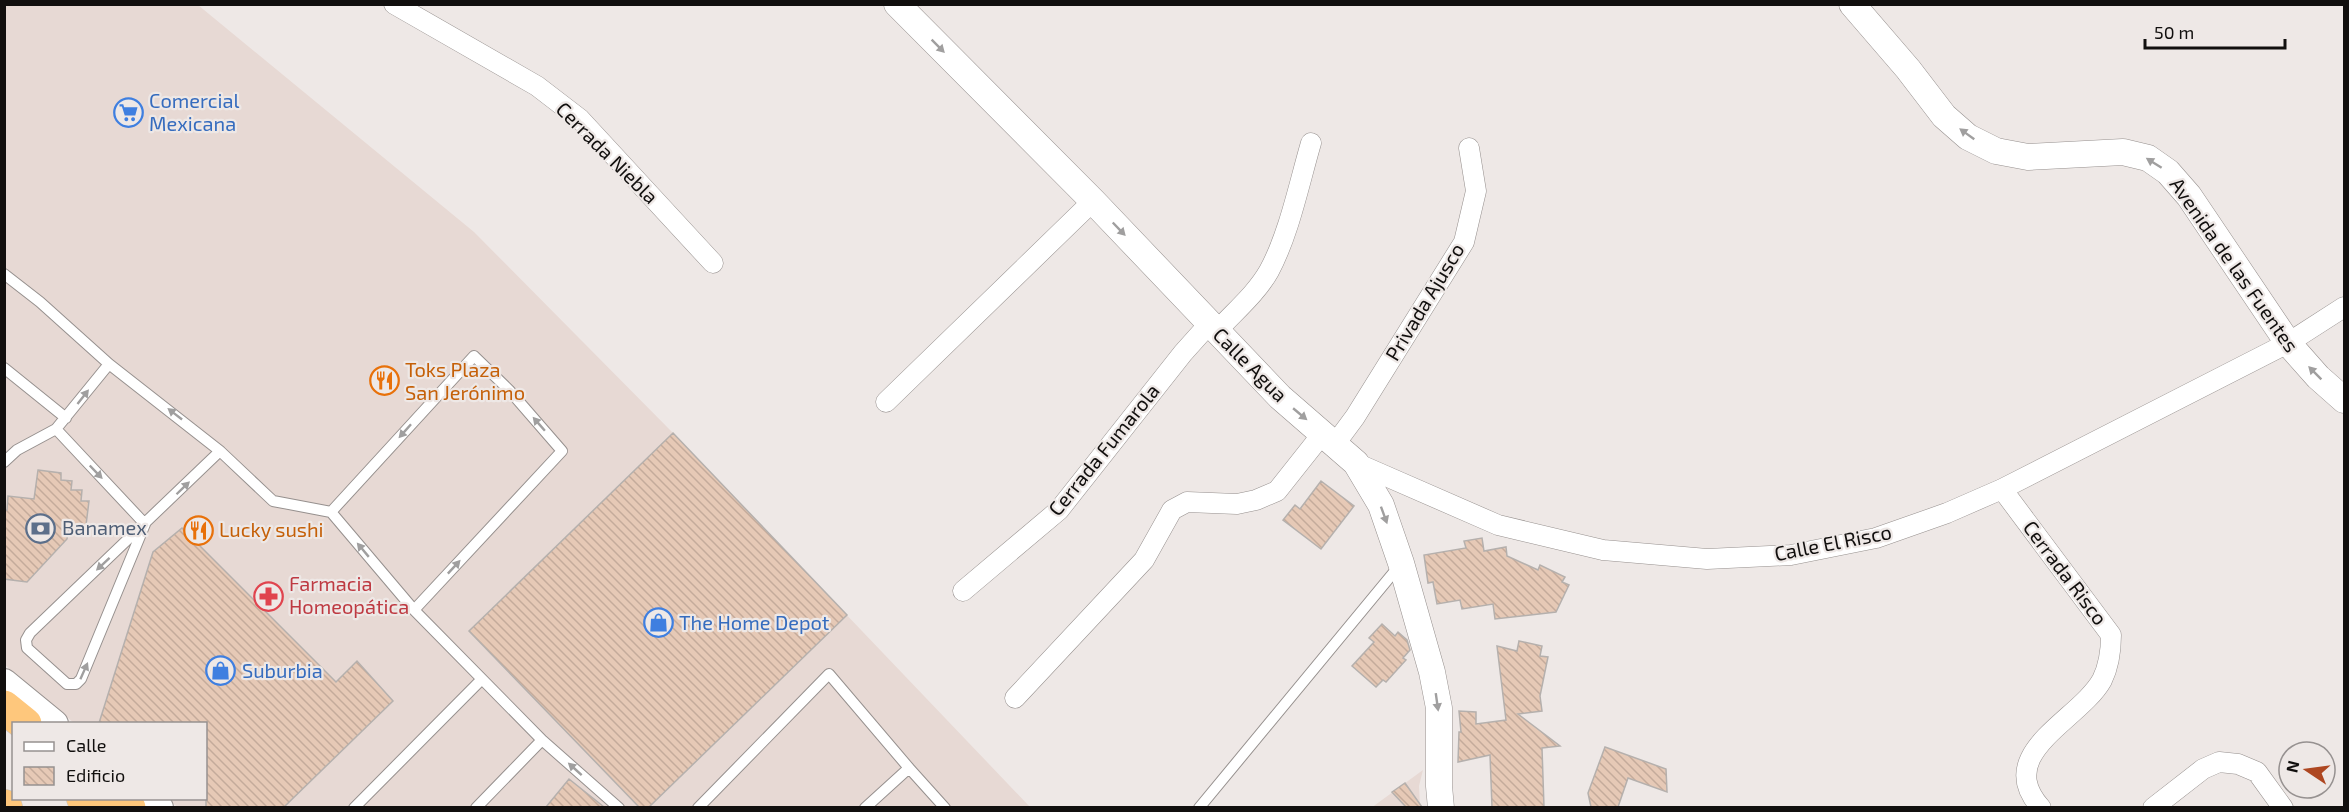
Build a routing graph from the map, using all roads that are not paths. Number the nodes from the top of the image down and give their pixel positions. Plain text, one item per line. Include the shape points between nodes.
1 (394, 4) edge
2 (897, 4) edge
3 (1852, 4) edge
4 (1311, 143) dead end
5 (1469, 148) dead end
6 (1092, 201) junction
7 (713, 264) dead end
8 (7, 279) edge
9 (2344, 308) edge
10 (1213, 327) junction
11 (2288, 343) junction
12 (109, 364) junction
13 (4, 368) edge
14 (2344, 400) edge
15 (886, 402) dead end
16 (66, 418) junction
17 (56, 429) junction
18 (1329, 438) junction
19 (220, 451) junction
20 (4, 462) edge
21 (1356, 463) junction
22 (2002, 489) junction
23 (331, 512) junction
24 (145, 524) junction
25 (1401, 563) junction
26 (963, 591) dead end
27 (414, 610) junction
28 (483, 679) junction
29 (4, 683) edge
30 (1015, 698) dead end
31 (4, 707) edge
32 (24, 722) edge
33 (53, 722) edge
34 (542, 740) junction
35 (909, 768) junction
36 (354, 807) edge
37 (477, 807) edge
38 (619, 807) edge
39 (698, 807) edge
40 (866, 807) edge
41 (945, 807) edge
42 (1199, 807) edge
43 (1441, 807) edge
44 (2041, 807) edge
45 (2153, 807) edge
46 (2283, 807) edge

1 - 7 street, Cerrada Niebla via 537,86 580,119
2 -> 6 street, Calle Agua
11 -> 3 street, Avenida de las Fuentes via 2189,196 2168,172 2148,158 2123,152 2028,158 1996,151 1968,137 1944,116
4 - 10 street, Cerrada Fumarola via 1269,271 1258,288
5 - 18 street, Privada Ajusco via 1476,191 1464,242 1355,417
6 -> 10 street, Calle Agua
6 - 15 street
8 - 12 lane via 40,302
9 - 11 street, Calle El Risco
10 -> 18 street, Calle Agua via 1280,397
10 - 26 street, Cerrada Fumarola via 1183,353 1059,510
14 -> 11 street, Avenida de las Fuentes
11 - 22 street, Calle El Risco
16 -> 12 lane
19 -> 12 lane
13 - 16 lane
16 - 17 lane
17 - 20 lane via 17,450
17 -> 24 lane
18 - 21 street, Calle Agua
18 - 30 street, Privada Ajusco via 1277,491 1237,504 1187,501 1172,510 1144,560
19 - 23 lane via 273,501
24 -> 19 lane
21 - 22 street, Calle El Risco via 1498,525 1603,550 1707,560 1791,555 1876,538
21 -> 25 street, Calle Agua via 1381,505
22 - 44 street, Cerrada Risco via 2111,635 2111,655 2102,679 2086,701 2032,750 2026,770 2027,787
27 -> 23 lane
27 -> 23 lane via 562,451 474,356
24 -> 24 lane via 26,640 27,648 67,684 81,680
25 - 42 lane
25 -> 43 street, Calle Agua via 1439,708
27 - 28 lane
28 - 34 lane
28 - 36 lane
29 - 33 main road
31 - 32 highway
34 - 37 lane
38 -> 34 lane
35 - 39 lane via 829,674
35 - 40 lane
35 - 41 lane
45 - 46 street via 2203,769 2219,762 2257,772

